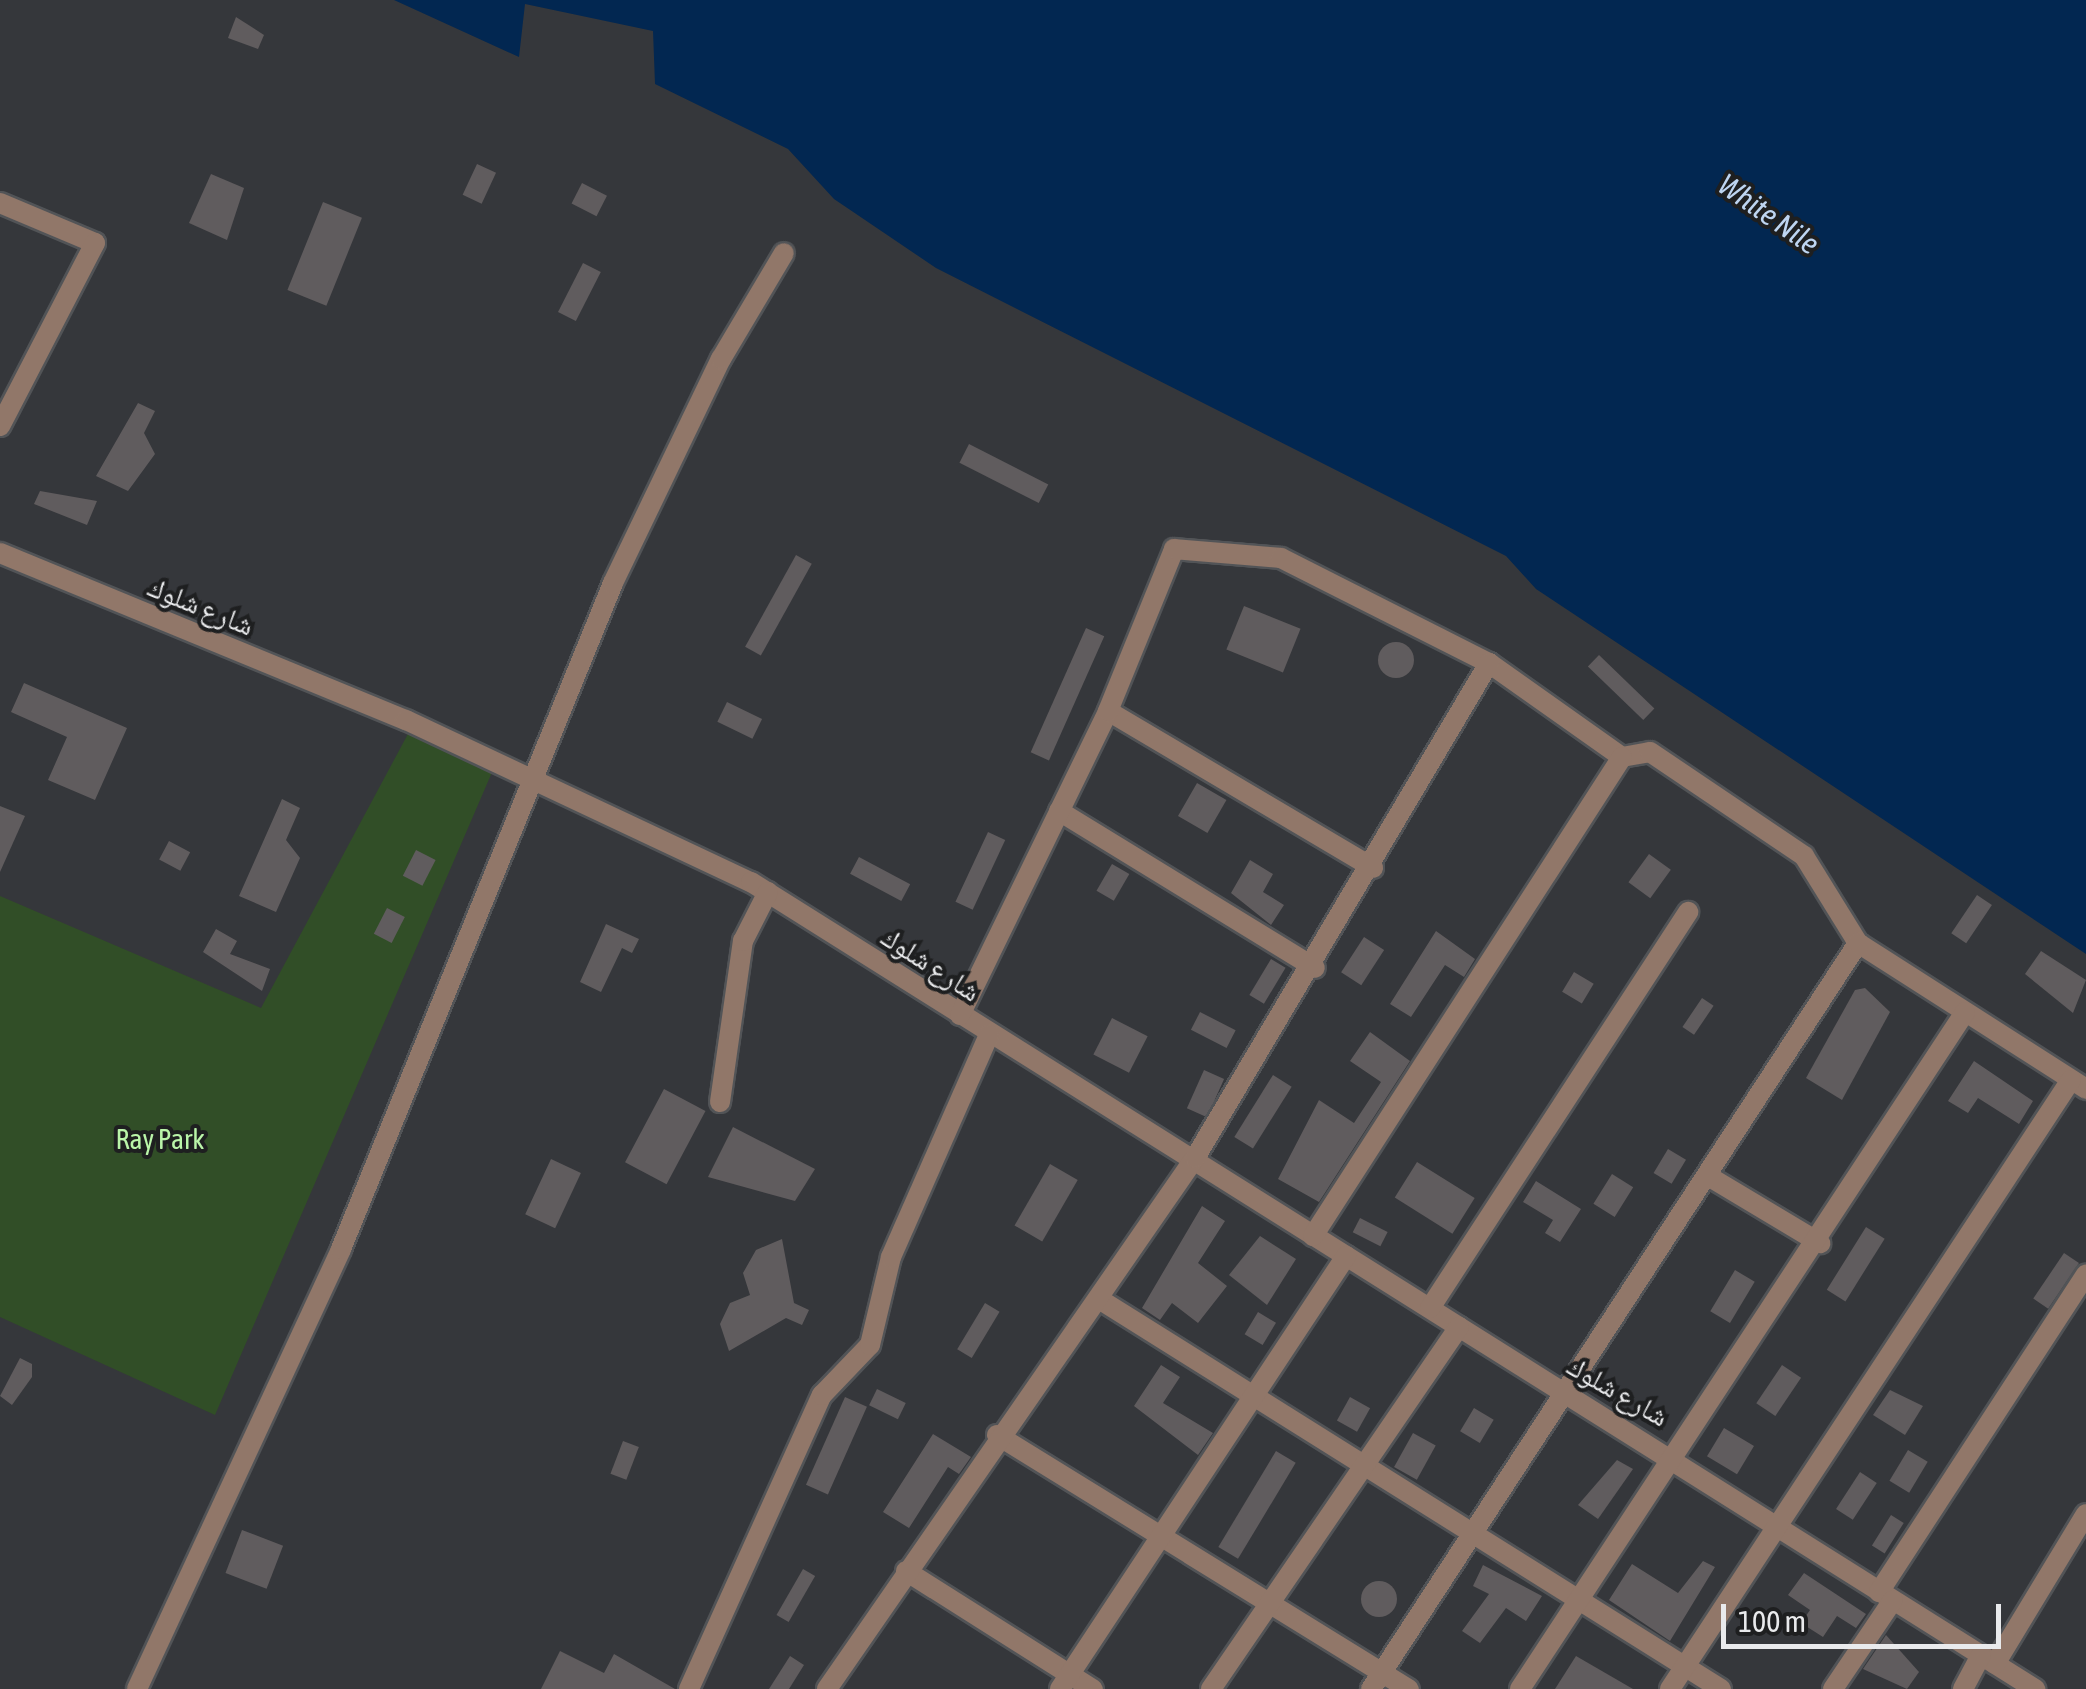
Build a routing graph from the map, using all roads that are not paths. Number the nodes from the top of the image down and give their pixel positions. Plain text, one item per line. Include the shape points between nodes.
1 (0, 204) edge
2 (784, 253) dead end
3 (0, 426) edge
4 (0, 554) edge
5 (1489, 663) junction
6 (1108, 711) junction
7 (1622, 758) junction
8 (538, 782) junction
9 (1059, 811) junction
10 (1373, 868) junction
11 (768, 892) junction
12 (1688, 912) dead end
13 (1858, 943) junction
14 (1314, 968) junction
15 (1965, 1012) junction
16 (960, 1015) junction
17 (989, 1034) junction
18 (2078, 1084) edge
19 (720, 1102) dead end
20 (1195, 1158) junction
21 (1708, 1176) junction
22 (1313, 1236) junction
23 (1820, 1242) junction
24 (1346, 1256) junction
25 (2086, 1275) edge
26 (1100, 1299) junction
27 (1430, 1308) junction
28 (1459, 1326) junction
29 (1566, 1394) junction
30 (1252, 1396) junction
31 (997, 1435) junction
32 (1676, 1456) junction
33 (1365, 1464) junction
34 (2086, 1514) edge
35 (1777, 1527) junction
36 (1473, 1532) junction
37 (1160, 1537) junction
38 (906, 1571) junction
39 (1886, 1596) junction
40 (1269, 1599) junction
41 (1582, 1602) junction
42 (1988, 1660) junction
43 (1685, 1667) junction
44 (1065, 1681) edge
45 (1378, 1681) edge
46 (136, 1689) edge
47 (689, 1689) edge
48 (827, 1689) edge
49 (1093, 1689) edge
50 (1211, 1689) edge
51 (1409, 1689) edge
52 (1520, 1689) edge
53 (1670, 1689) edge
54 (1720, 1689) edge
55 (1833, 1689) edge
56 (1963, 1689) edge
57 (2035, 1689) edge

1 - 3 street via 95,243
2 - 8 street via 721,359 612,583 534,765
4 - 8 street, شارع شلوك
5 - 6 street via 1281,558 1174,549
5 - 7 street
5 - 10 street
6 - 9 street
6 - 10 street
7 - 13 street via 1650,752 1804,856
7 - 22 street
8 - 11 street, شارع شلوك
8 - 46 street via 341,1249
9 - 14 street
9 - 16 street
10 - 14 street
11 - 16 street, شارع شلوك
11 - 19 street via 744,941
12 - 27 street
13 - 15 street
13 - 21 street
14 - 20 street
15 - 18 street
15 - 23 street
16 - 17 street, شارع شلوك
17 - 20 street, شارع شلوك
17 - 47 street via 892,1256 870,1346 822,1395
18 - 35 street
20 - 22 street, شارع شلوك
20 - 26 street
21 - 23 street
21 - 29 street
22 - 24 street, شارع شلوك
23 - 32 street
24 - 27 street, شارع شلوك
24 - 30 street
25 - 39 street
26 - 30 street
26 - 31 street
27 - 28 street, شارع شلوك
28 - 29 street, شارع شلوك
28 - 33 street
29 - 32 street, شارع شلوك
29 - 36 street
30 - 33 street
30 - 37 street
31 - 37 street
31 - 38 street
32 - 35 street, شارع شلوك
32 - 41 street
33 - 36 street
33 - 40 street
34 - 42 street
35 - 39 street, شارع شلوك
35 - 43 street
36 - 41 street
36 - 45 street
37 - 40 street
37 - 44 street
38 - 44 street
38 - 48 street
39 - 42 street, شارع شلوك
39 - 55 street
40 - 45 street
40 - 50 street
41 - 43 street
41 - 52 street
42 - 56 street
42 - 57 street, شارع شلوك
43 - 53 street
43 - 54 street
44 - 49 street
45 - 51 street

